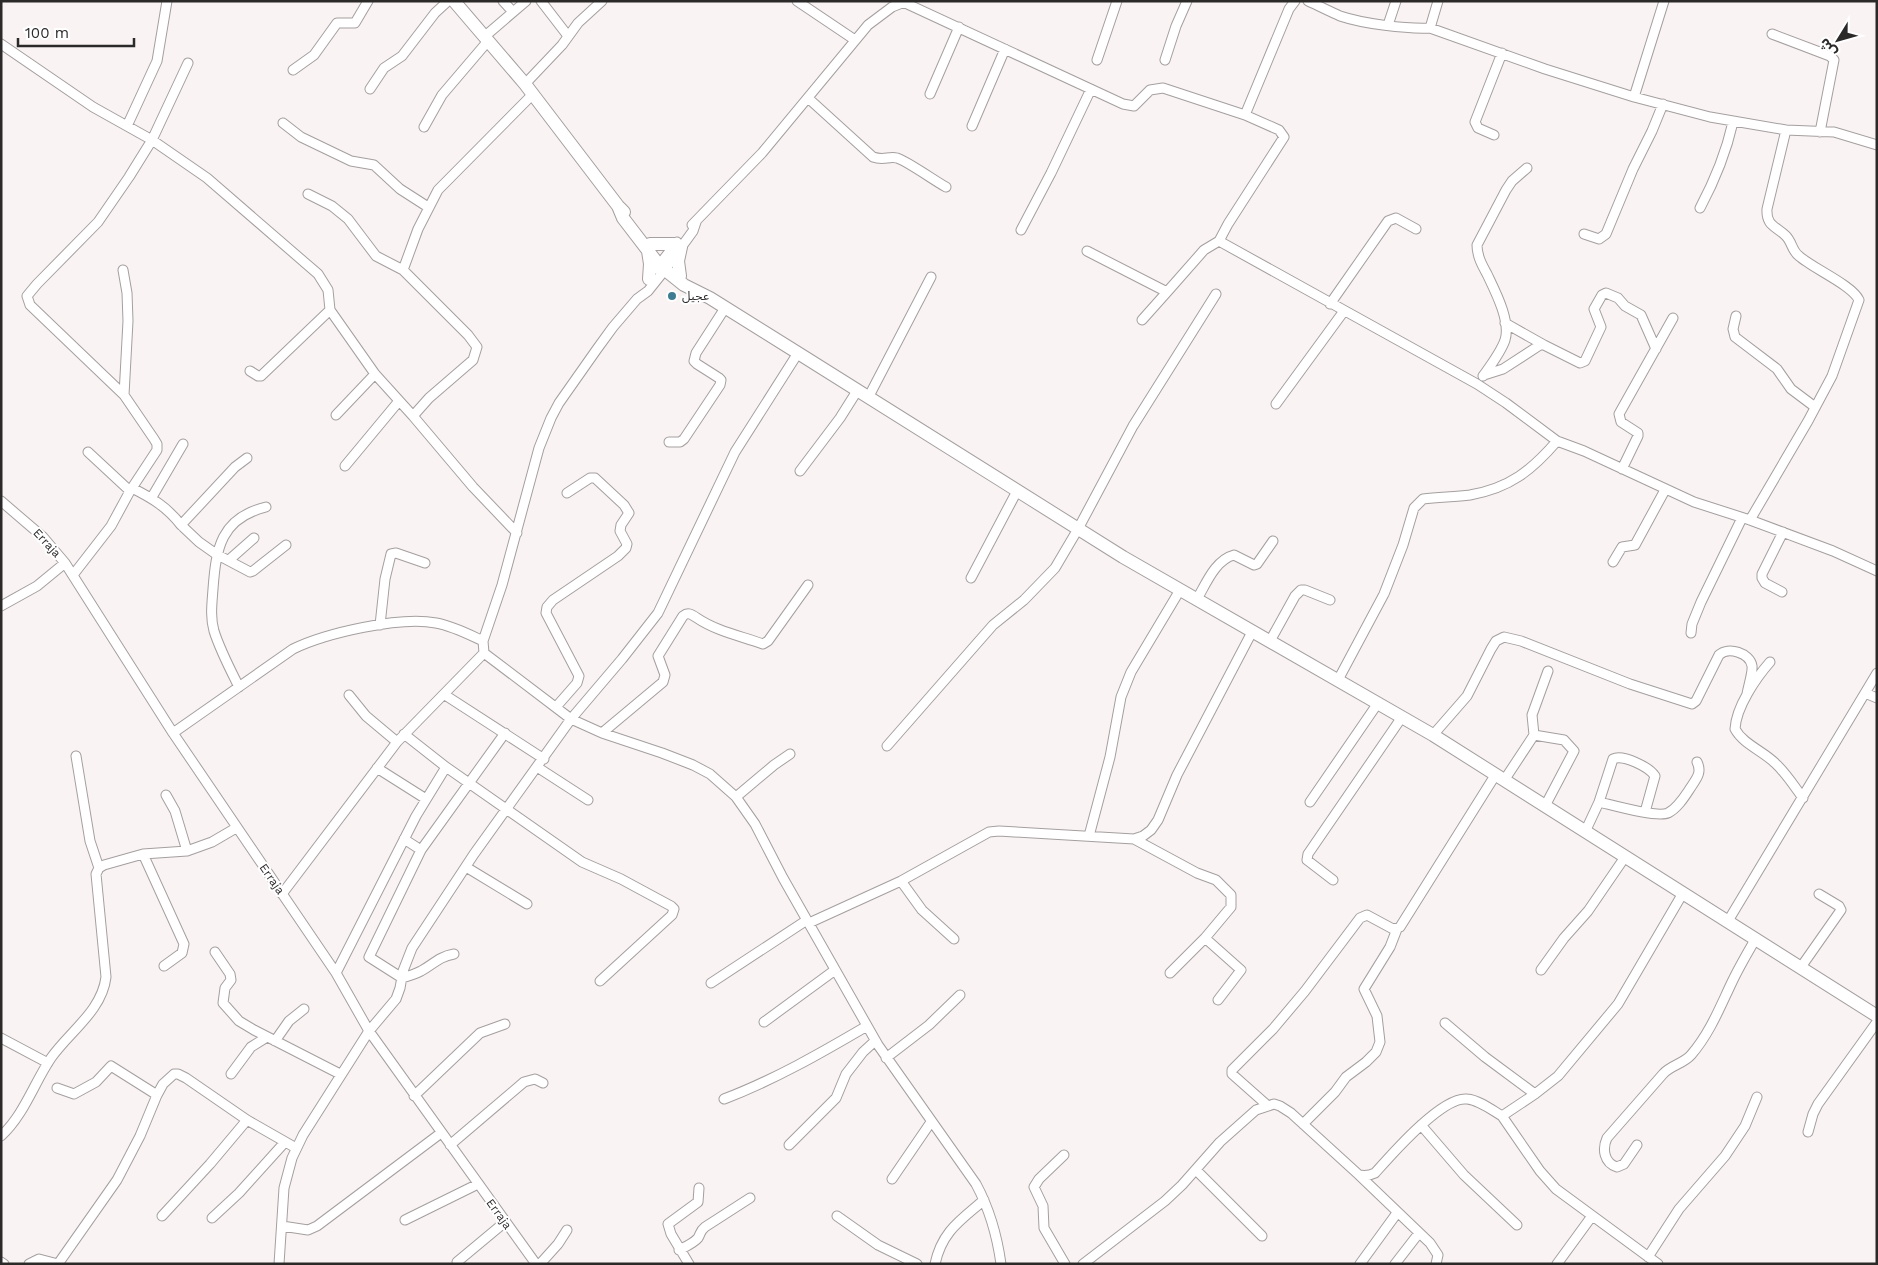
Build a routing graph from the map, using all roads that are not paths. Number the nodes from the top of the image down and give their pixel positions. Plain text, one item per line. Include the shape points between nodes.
1 (167, 1) edge
2 (368, 1) edge
3 (448, 1) edge
4 (454, 1) edge
5 (503, 1) edge
6 (526, 1) edge
7 (540, 1) edge
8 (602, 1) edge
9 (797, 1) edge
10 (1117, 1) edge
11 (1186, 1) edge
12 (1295, 1) edge
13 (1308, 1) edge
14 (1396, 1) edge
15 (1438, 1) edge
16 (1664, 1) edge
17 (905, 2) edge
18 (513, 12) junction
19 (1388, 25) junction
20 (959, 27) junction
21 (1430, 28) junction
22 (1772, 34) dead end
23 (568, 36) junction
24 (486, 39) junction
25 (854, 40) junction
26 (1, 44) edge
27 (1005, 49) junction
28 (1502, 54) junction
29 (1097, 60) dead end
30 (1164, 60) dead end
31 (188, 63) dead end
32 (292, 70) dead end
33 (370, 89) dead end
34 (529, 89) junction
35 (1091, 89) junction
36 (930, 94) dead end
37 (1634, 96) junction
38 (808, 98) junction
39 (1663, 104) junction
40 (1244, 116) junction
41 (1733, 122) junction
42 (283, 123) dead end
43 (127, 126) junction
44 (972, 126) dead end
45 (424, 127) dead end
46 (1786, 130) junction
47 (1820, 132) junction
48 (1494, 135) dead end
49 (152, 140) junction
50 (1877, 145) edge
51 (1527, 168) dead end
52 (946, 187) dead end
53 (308, 194) dead end
54 (428, 208) junction
55 (1700, 208) dead end
56 (1416, 229) dead end
57 (1021, 230) dead end
58 (1584, 234) dead end
59 (1219, 241) junction
60 (678, 246) junction
61 (649, 248) junction
62 (1087, 251) dead end
63 (668, 269) junction
64 (123, 270) dead end
65 (403, 270) junction
66 (931, 277) dead end
67 (652, 281) junction
68 (1167, 292) junction
69 (1216, 294) dead end
70 (1330, 304) junction
71 (725, 308) junction
72 (330, 310) junction
73 (1344, 311) junction
74 (1736, 316) dead end
75 (1673, 318) dead end
76 (1142, 320) dead end
77 (1505, 324) junction
78 (1544, 345) junction
79 (1656, 349) junction
80 (798, 353) junction
81 (250, 371) dead end
82 (375, 374) junction
83 (1484, 375) junction
84 (1477, 384) junction
85 (124, 394) junction
86 (863, 395) junction
87 (399, 401) junction
88 (1276, 404) dead end
89 (1815, 407) junction
90 (336, 415) dead end
91 (413, 416) junction
92 (1557, 441) junction
93 (669, 442) dead end
94 (183, 444) dead end
95 (88, 452) dead end
96 (247, 458) dead end
97 (345, 466) dead end
98 (1622, 469) junction
99 (800, 470) dead end
100 (131, 490) junction
101 (1665, 490) junction
102 (1017, 491) junction
103 (567, 493) dead end
104 (152, 497) junction
105 (1, 501) edge
106 (266, 507) dead end
107 (1746, 519) junction
108 (181, 525) junction
109 (1078, 529) junction
110 (1782, 532) junction
111 (517, 533) junction
112 (254, 538) dead end
113 (1273, 541) dead end
114 (286, 545) dead end
115 (216, 554) junction
116 (229, 560) junction
117 (1613, 562) dead end
118 (65, 563) junction
119 (426, 563) dead end
120 (1877, 570) edge
121 (73, 575) junction
122 (971, 578) dead end
123 (808, 585) dead end
124 (1180, 590) junction
125 (1782, 592) dead end
126 (1197, 600) junction
127 (1330, 600) dead end
128 (1, 606) edge
129 (380, 625) junction
130 (1252, 632) junction
131 (1691, 633) dead end
132 (483, 641) junction
133 (1270, 641) junction
134 (484, 653) junction
135 (1770, 662) dead end
136 (1548, 671) dead end
137 (1877, 673) edge
138 (1338, 680) junction
139 (239, 687) junction
140 (1865, 693) junction
141 (1747, 694) junction
142 (349, 695) dead end
143 (445, 695) junction
144 (1877, 698) edge
145 (1378, 704) junction
146 (556, 707) junction
147 (1402, 717) junction
148 (571, 719) junction
149 (174, 733) junction
150 (404, 734) junction
151 (505, 734) junction
152 (602, 734) junction
153 (1433, 735) junction
154 (1534, 735) junction
155 (397, 742) junction
156 (887, 746) dead end
157 (790, 754) dead end
158 (76, 756) dead end
159 (544, 758) junction
160 (1697, 762) dead end
161 (446, 767) junction
162 (537, 767) junction
163 (377, 768) junction
164 (1500, 777) junction
165 (469, 783) junction
166 (166, 795) dead end
167 (736, 797) junction
168 (1802, 798) junction
169 (426, 799) junction
170 (588, 800) dead end
171 (1310, 802) dead end
172 (1599, 802) junction
173 (1545, 806) junction
174 (507, 810) junction
175 (1645, 812) junction
176 (236, 828) junction
177 (1585, 832) junction
178 (1089, 836) junction
179 (404, 839) junction
180 (1134, 839) junction
181 (421, 850) junction
182 (187, 851) junction
183 (143, 854) junction
184 (1626, 857) junction
185 (466, 866) junction
186 (99, 868) junction
187 (1334, 880) dead end
188 (901, 882) junction
189 (1683, 893) junction
190 (282, 894) junction
191 (1819, 894) dead end
192 (527, 904) dead end
193 (1728, 921) junction
194 (808, 922) junction
195 (1397, 929) junction
196 (1205, 938) junction
197 (1756, 938) junction
198 (954, 939) dead end
199 (215, 952) dead end
200 (454, 954) dead end
201 (164, 966) dead end
202 (1801, 967) junction
203 (835, 970) junction
204 (1541, 970) dead end
205 (336, 973) junction
206 (1170, 973) dead end
207 (402, 978) junction
208 (600, 981) dead end
209 (711, 983) dead end
210 (960, 995) dead end
211 (1218, 1000) dead end
212 (304, 1009) dead end
213 (1877, 1016) edge
214 (764, 1022) dead end
215 (1877, 1022) edge
216 (1445, 1023) dead end
217 (505, 1024) dead end
218 (867, 1026) junction
219 (369, 1031) junction
220 (1, 1038) edge
221 (271, 1039) junction
222 (875, 1041) junction
223 (886, 1058) junction
224 (48, 1063) junction
225 (231, 1074) dead end
226 (340, 1074) junction
227 (543, 1083) dead end
228 (57, 1088) dead end
229 (1535, 1094) junction
230 (157, 1095) junction
231 (414, 1096) junction
232 (1757, 1097) dead end
233 (724, 1099) dead end
234 (1267, 1105) junction
235 (1502, 1116) junction
236 (247, 1120) junction
237 (931, 1122) junction
238 (1303, 1124) junction
239 (1421, 1125) junction
240 (1808, 1132) dead end
241 (441, 1133) junction
242 (1, 1136) edge
243 (285, 1142) junction
244 (450, 1145) junction
245 (789, 1145) dead end
246 (1637, 1145) dead end
247 (296, 1148) junction
248 (1064, 1156) dead end
249 (1196, 1170) junction
250 (1359, 1175) junction
251 (892, 1178) dead end
252 (478, 1184) junction
253 (699, 1188) dead end
254 (750, 1198) dead end
255 (984, 1200) junction
256 (1397, 1213) junction
257 (162, 1216) dead end
258 (837, 1216) dead end
259 (1592, 1216) junction
260 (212, 1218) dead end
261 (405, 1220) dead end
262 (506, 1222) junction
263 (1517, 1225) dead end
264 (282, 1226) junction
265 (568, 1230) dead end
266 (1419, 1233) junction
267 (1262, 1236) dead end
268 (680, 1250) junction
269 (1648, 1257) junction
270 (457, 1262) dead end
271 (29, 1264) edge
272 (58, 1264) edge
273 (280, 1264) edge
274 (538, 1264) edge
275 (689, 1264) edge
276 (917, 1264) edge
277 (935, 1264) edge
278 (1001, 1264) edge
279 (1065, 1264) edge
280 (1083, 1264) edge
281 (1360, 1264) edge
282 (1395, 1264) edge
283 (1436, 1264) edge
284 (1557, 1264) edge
285 (1658, 1264) edge

1 - 43 street via 157,62
2 - 32 street via 355,23 337,23 314,55
3 - 33 street via 402,56 384,68
4 - 24 main road
5 - 18 street
6 - 18 street
7 - 23 street
8 - 23 street
9 - 25 street
10 - 29 street
11 - 30 street
12 - 40 street
13 - 19 street via 1342,16
14 - 19 street
15 - 21 street
16 - 37 street
17 - 20 street
17 - 25 street via 876,17
18 - 24 street
19 - 21 street
20 - 27 street
20 - 36 street
21 - 28 street
22 - 47 street via 1834,60
23 - 34 street
24 - 34 main road
24 - 45 street via 437,101
25 - 38 street
26 - 43 street via 86,103
27 - 35 street
27 - 44 street
28 - 37 street
28 - 48 street via 1475,122 1478,128
31 - 49 street
34 - 54 street via 438,190
34 - 61 main road via 618,206 623,218
35 - 40 street via 1134,106 1150,90 1163,88
35 - 57 street
37 - 39 street
38 - 52 street via 873,157 900,160
38 - 60 street
39 - 41 street
39 - 58 street via 1606,234 1599,239
40 - 59 street via 1279,130 1284,137
41 - 46 street
41 - 55 street via 1727,148
42 - 54 street via 301,137 351,161 374,164 400,189
43 - 49 street
46 - 47 street
46 - 89 street via 1767,209 1768,220 1786,237 1798,256 1851,291 1859,300 1836,366
47 - 50 street via 1842,134
49 - 72 street via 207,178 318,274 328,290
49 - 85 street via 98,222 27,296 30,305
51 - 77 street via 1506,190 1477,245 1480,261 1503,311
53 - 65 street via 332,206 348,219 376,256
54 - 65 street
56 - 70 street via 1396,218 1388,221
59 - 68 street via 1204,250
59 - 70 street
60 - 61 main road
60 - 63 street
60 - 63 main road via 678,261
61 - 63 main road
61 - 67 main road
62 - 68 street
63 - 67 main road
63 - 67 street
63 - 71 main road via 702,296
64 - 85 street via 128,321
65 - 91 street via 477,347 473,360
66 - 86 street
67 - 111 street via 613,327 551,418 539,448
68 - 76 street
69 - 109 street via 1133,426
70 - 73 street
71 - 80 main road
71 - 93 street via 694,361 719,378 720,384 684,439
72 - 81 street via 262,376
72 - 82 street
73 - 84 street
73 - 88 street
74 - 89 street via 1735,337 1777,369 1790,389
75 - 79 street
77 - 78 street
77 - 83 street via 1506,338
78 - 79 street via 1580,363 1585,361 1601,327 1594,309 1606,293 1641,315
78 - 83 street
79 - 98 street via 1619,414 1621,422 1638,433
80 - 86 main road
80 - 148 street via 731,459 658,613
82 - 87 street
82 - 90 street
83 - 84 street
84 - 92 street
85 - 100 street via 157,444 155,453
86 - 99 street via 840,418
86 - 102 main road
87 - 91 street
87 - 97 street
89 - 107 street
91 - 111 street
92 - 98 street
92 - 138 street via 1530,470 1510,483 1471,495 1423,499 1418,503 1381,601
94 - 104 street
95 - 100 street
96 - 108 street
98 - 101 street
100 - 104 street
100 - 121 street via 111,526
101 - 107 street
101 - 117 street via 1635,546 1622,547
102 - 109 main road
102 - 122 street
103 - 146 street via 595,478 629,513 620,530 626,548 546,607 550,623 579,676
104 - 108 street
105 - 118 street, Erraja via 43,537
106 - 115 street via 244,514 223,536
107 - 110 street
107 - 131 street via 1705,594
108 - 115 street
109 - 124 main road
109 - 156 street via 1050,574 993,625
110 - 120 street
110 - 125 street via 1762,578
111 - 132 street
112 - 116 street
113 - 126 street via 1257,564 1234,555 1221,562
114 - 116 street via 253,572 245,571
115 - 116 street
115 - 139 street via 211,617 214,632
118 - 121 street, Erraja
118 - 128 street via 37,586
119 - 129 street via 391,554
121 - 149 street, Erraja
123 - 152 street via 763,644 706,624 691,614 683,616 658,656 665,675 663,682
124 - 126 main road
124 - 178 street via 1131,672 1121,697 1110,757
126 - 130 main road
127 - 133 street via 1301,590
129 - 132 street via 436,623
129 - 139 street via 310,641
130 - 133 main road
130 - 180 street via 1177,775 1158,820 1151,830
132 - 134 street
133 - 138 main road
134 - 143 street
134 - 146 street
135 - 141 street
136 - 154 street via 1532,715
137 - 140 street
138 - 145 main road
139 - 149 street
140 - 144 street
140 - 168 street
141 - 153 street via 1752,666 1749,659 1729,650 1719,655 1692,704 1504,637 1490,649 1467,696
141 - 168 street via 1735,726 1736,732 1773,761
142 - 155 street via 366,716
143 - 150 street
143 - 151 street
145 - 147 main road
145 - 171 street
146 - 148 street
147 - 153 main road
147 - 187 street via 1308,854 1307,860
148 - 152 street
148 - 159 street
149 - 176 street, Erraja
150 - 155 street
150 - 161 street
151 - 159 street
151 - 165 street
152 - 167 street via 693,765 710,774
153 - 164 main road
154 - 164 street
154 - 173 street via 1564,740 1574,751
155 - 163 street
157 - 167 street
158 - 186 street via 90,841
159 - 162 street
160 - 175 street via 1698,776 1683,800 1671,811 1660,814
161 - 165 street
161 - 169 street
162 - 170 street
162 - 174 street
163 - 169 street
163 - 190 street
164 - 173 main road
164 - 195 street
165 - 174 street
165 - 181 street
166 - 182 street via 175,811
167 - 194 street via 755,824
168 - 193 street
169 - 179 street
172 - 175 street
172 - 175 street via 1613,759 1632,760 1655,776
172 - 177 street
173 - 177 main road
174 - 185 street
174 - 208 street via 582,862 622,879 674,910
176 - 182 street
176 - 190 street, Erraja
177 - 184 main road
178 - 180 street
178 - 188 street via 989,832
179 - 181 street
179 - 205 street
180 - 196 street via 1216,880 1231,895 1231,907
181 - 207 street via 369,954 371,959
182 - 183 street
183 - 186 street
183 - 201 street via 184,944 182,953
184 - 189 main road
184 - 204 street
185 - 192 street
185 - 207 street via 412,948
186 - 224 street via 96,874 106,983 88,1015
188 - 194 street
188 - 198 street via 922,910
189 - 193 main road
189 - 229 street via 1618,1004 1558,1076
190 - 205 street, Erraja
191 - 202 street via 1839,906 1840,910
193 - 197 main road
194 - 203 street
194 - 209 street
195 - 234 street via 1367,915 1360,918 1306,991 1232,1070 1232,1074
195 - 238 street via 1390,947 1364,988 1377,1016 1380,1042 1376,1052 1346,1077
196 - 206 street
196 - 211 street via 1242,970
197 - 202 main road
197 - 246 street via 1707,1033 1685,1060 1663,1074 1607,1138 1606,1158 1617,1167 1624,1164
199 - 221 street via 231,980 224,988 223,1003 238,1021
200 - 207 street
202 - 213 main road
203 - 214 street
203 - 218 street
205 - 219 street, Erraja
207 - 219 street via 396,999
210 - 223 street via 929,1025
212 - 221 street
215 - 240 street via 1818,1104
216 - 229 street
217 - 231 street via 480,1033
218 - 222 street
218 - 233 street via 769,1080
219 - 226 street
219 - 231 street, Erraja
220 - 224 street
221 - 225 street via 251,1047
221 - 226 street
222 - 223 street
222 - 245 street via 846,1074 836,1098
223 - 237 street
224 - 242 street via 24,1106
226 - 247 street
227 - 244 street via 535,1079 524,1082
228 - 230 street via 74,1094 96,1082 111,1066
229 - 235 street
230 - 236 street via 170,1076 178,1074
230 - 272 street via 117,1180
231 - 241 street, Erraja
232 - 269 street via 1745,1126 1725,1156 1680,1209
234 - 238 street via 1280,1106
234 - 249 street via 1256,1110 1220,1142
235 - 239 street via 1469,1098 1460,1099
235 - 259 street via 1548,1181
236 - 243 street
236 - 257 street
237 - 251 street
237 - 255 street
238 - 250 street
239 - 250 street via 1375,1173
239 - 263 street via 1464,1175
241 - 244 street, Erraja
241 - 264 street via 317,1226 308,1230
243 - 247 street
243 - 260 street
244 - 252 street, Erraja
247 - 264 street via 284,1188
248 - 279 street via 1034,1187 1043,1206 1044,1228
249 - 267 street
249 - 280 street via 1165,1201
250 - 256 street
252 - 261 street
252 - 262 street, Erraja
253 - 268 street via 698,1202 668,1224
254 - 268 street via 705,1227 698,1238
255 - 277 street via 946,1236
255 - 278 street via 994,1225
256 - 266 street
256 - 281 street
258 - 276 street via 878,1245
259 - 269 street
259 - 284 street
262 - 270 street
262 - 274 street, Erraja
264 - 273 street
265 - 274 street
266 - 282 street
266 - 283 street via 1436,1250
268 - 275 street
269 - 285 street
271 - 272 street via 40,1259

